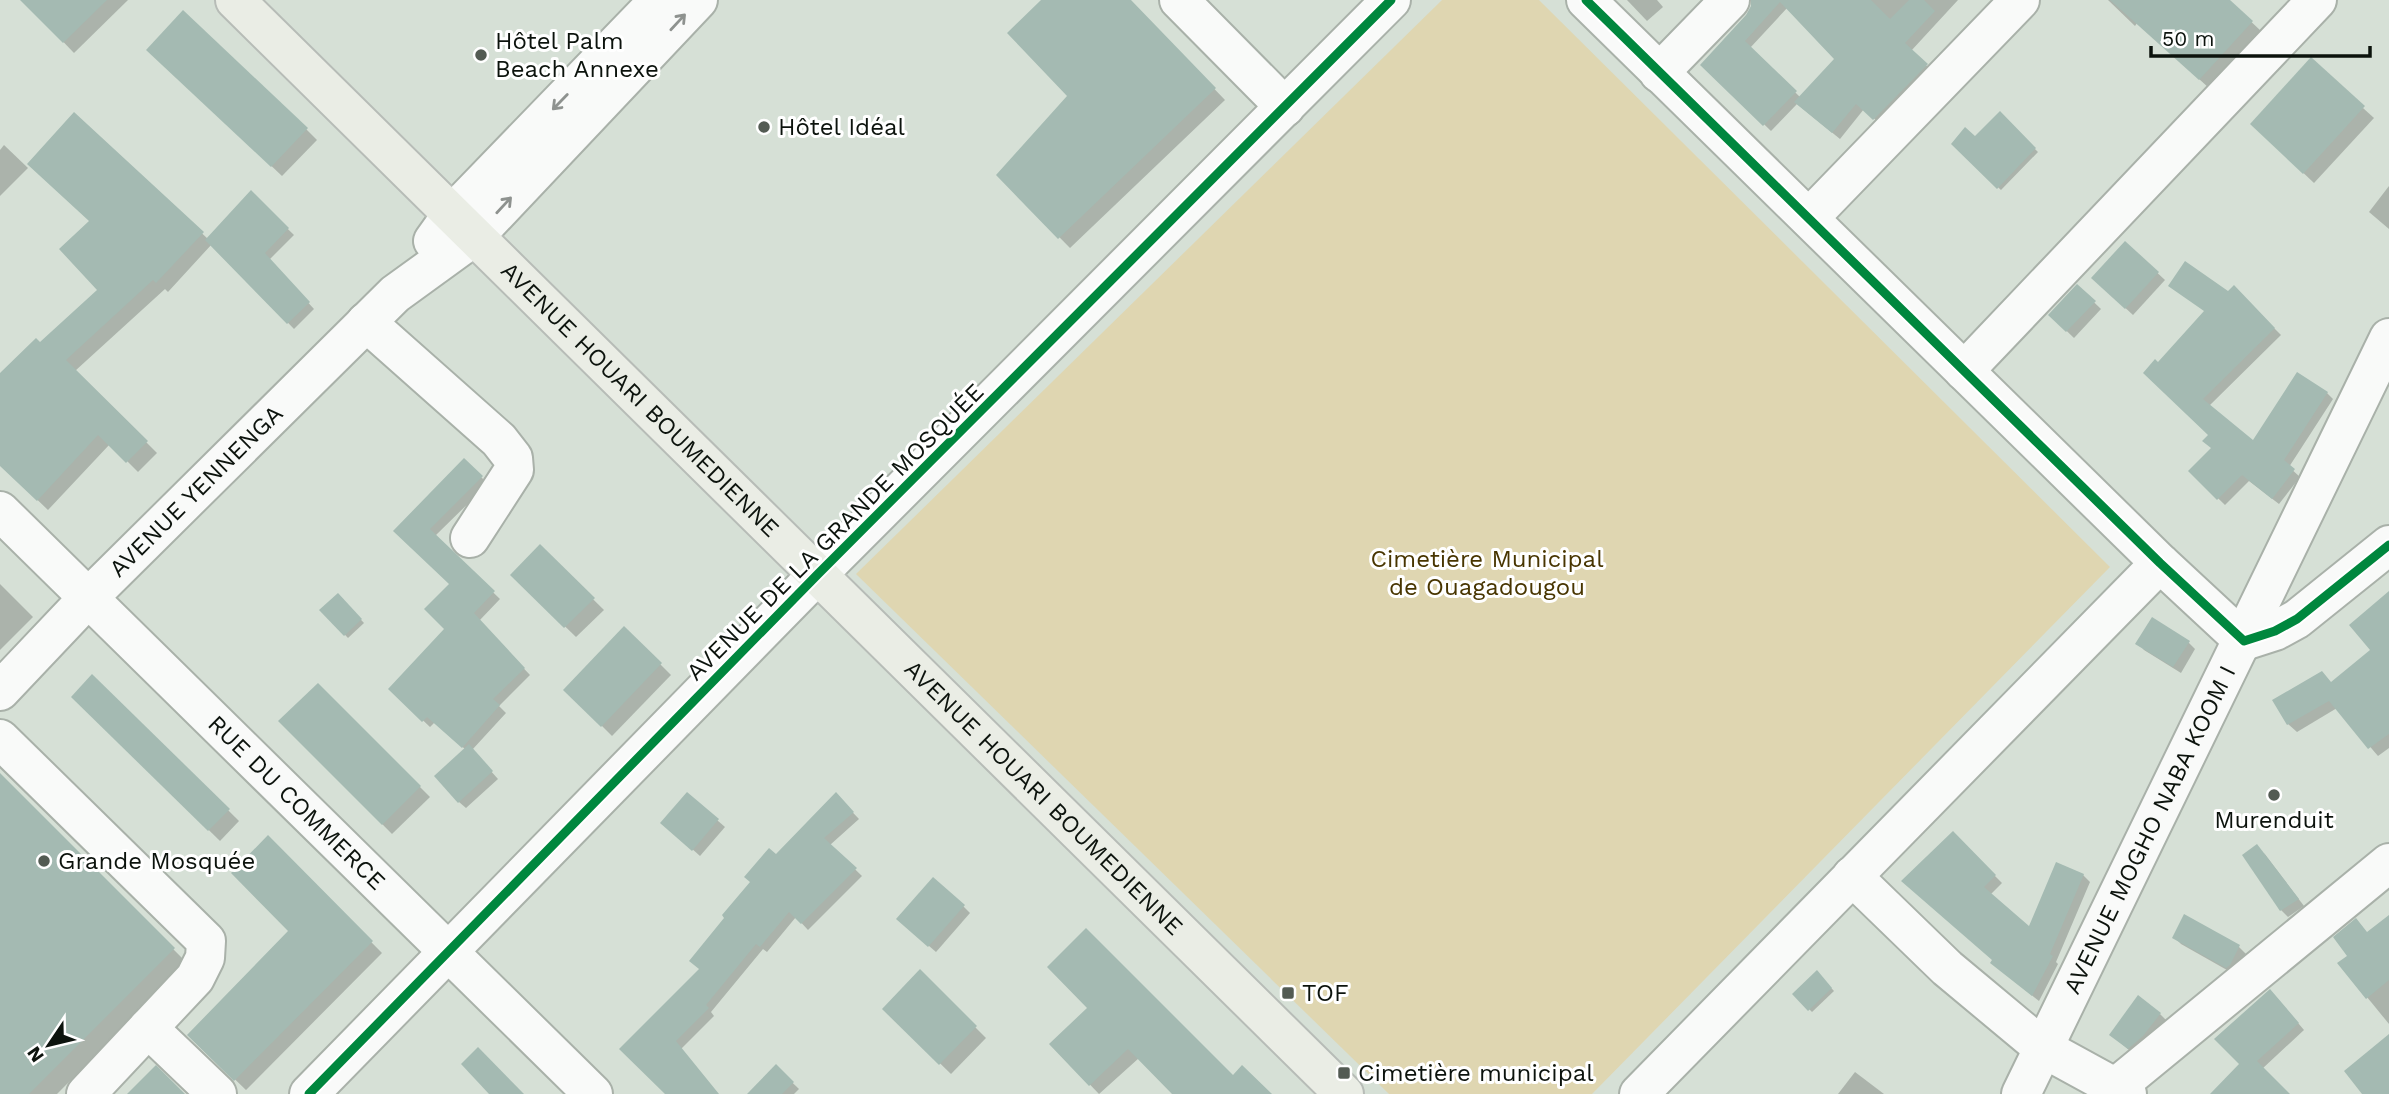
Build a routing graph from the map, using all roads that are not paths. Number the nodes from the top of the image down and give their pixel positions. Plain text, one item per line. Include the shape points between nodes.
1 (235, 0) edge
2 (659, 0) edge
3 (698, 0) edge
4 (1179, 0) edge
5 (1391, 0) edge
6 (1586, 0) edge
7 (1730, 0) edge
8 (2020, 0) edge
9 (2317, 0) edge
10 (1659, 73) junction
11 (1285, 107) junction
12 (1809, 218) junction
13 (464, 224) junction
14 (366, 322) junction
15 (2389, 338) edge
16 (1964, 371) junction
17 (0, 511) edge
18 (470, 538) dead end
19 (2389, 545) edge
20 (2160, 563) junction
21 (818, 574) junction
22 (89, 597) junction
23 (2244, 641) junction
24 (0, 691) edge
25 (0, 739) edge
26 (2389, 863) edge
27 (1852, 876) junction
28 (447, 953) junction
29 (148, 1028) junction
30 (2043, 1048) junction
31 (2121, 1091) edge
32 (86, 1094) edge
33 (217, 1094) edge
34 (309, 1094) edge
35 (593, 1094) edge
36 (1344, 1094) edge
37 (1639, 1094) edge
38 (2021, 1094) edge

1 - 13 main road, AVENUE HOUARI BOUMEDIENNE
2 -> 13 street, AVENUE YENNENGA
13 -> 3 street, AVENUE YENNENGA
4 - 11 street
5 - 11 street, AVENUE DE LA GRANDE MOSQUÉE
6 - 10 street
7 - 10 street
8 - 12 street
9 - 16 street
10 - 12 street
11 - 21 street, AVENUE DE LA GRANDE MOSQUÉE
12 - 16 street
13 - 14 street, AVENUE YENNENGA
13 - 21 main road, AVENUE HOUARI BOUMEDIENNE
14 - 18 street via 499,440 513,458 514,470
14 - 22 street, AVENUE YENNENGA
15 - 23 street, AVENUE MOGHO NABA KOOM I
16 - 20 street
17 - 22 street, RUE DU COMMERCE
19 - 23 street via 2297,619
20 - 23 street
20 - 27 street
21 - 28 street, AVENUE DE LA GRANDE MOSQUÉE
21 - 36 main road, AVENUE HOUARI BOUMEDIENNE
22 - 24 street, AVENUE YENNENGA
22 - 28 street, RUE DU COMMERCE
23 - 30 street, AVENUE MOGHO NABA KOOM I
25 - 29 street via 206,941 205,958 195,978
26 - 31 street
27 - 30 street via 1947,968
27 - 37 street
28 - 34 street, AVENUE DE LA GRANDE MOSQUÉE
28 - 35 street, RUE DU COMMERCE
29 - 32 street
29 - 33 street
30 - 31 street
30 - 38 street, AVENUE MOGHO NABA KOOM I

